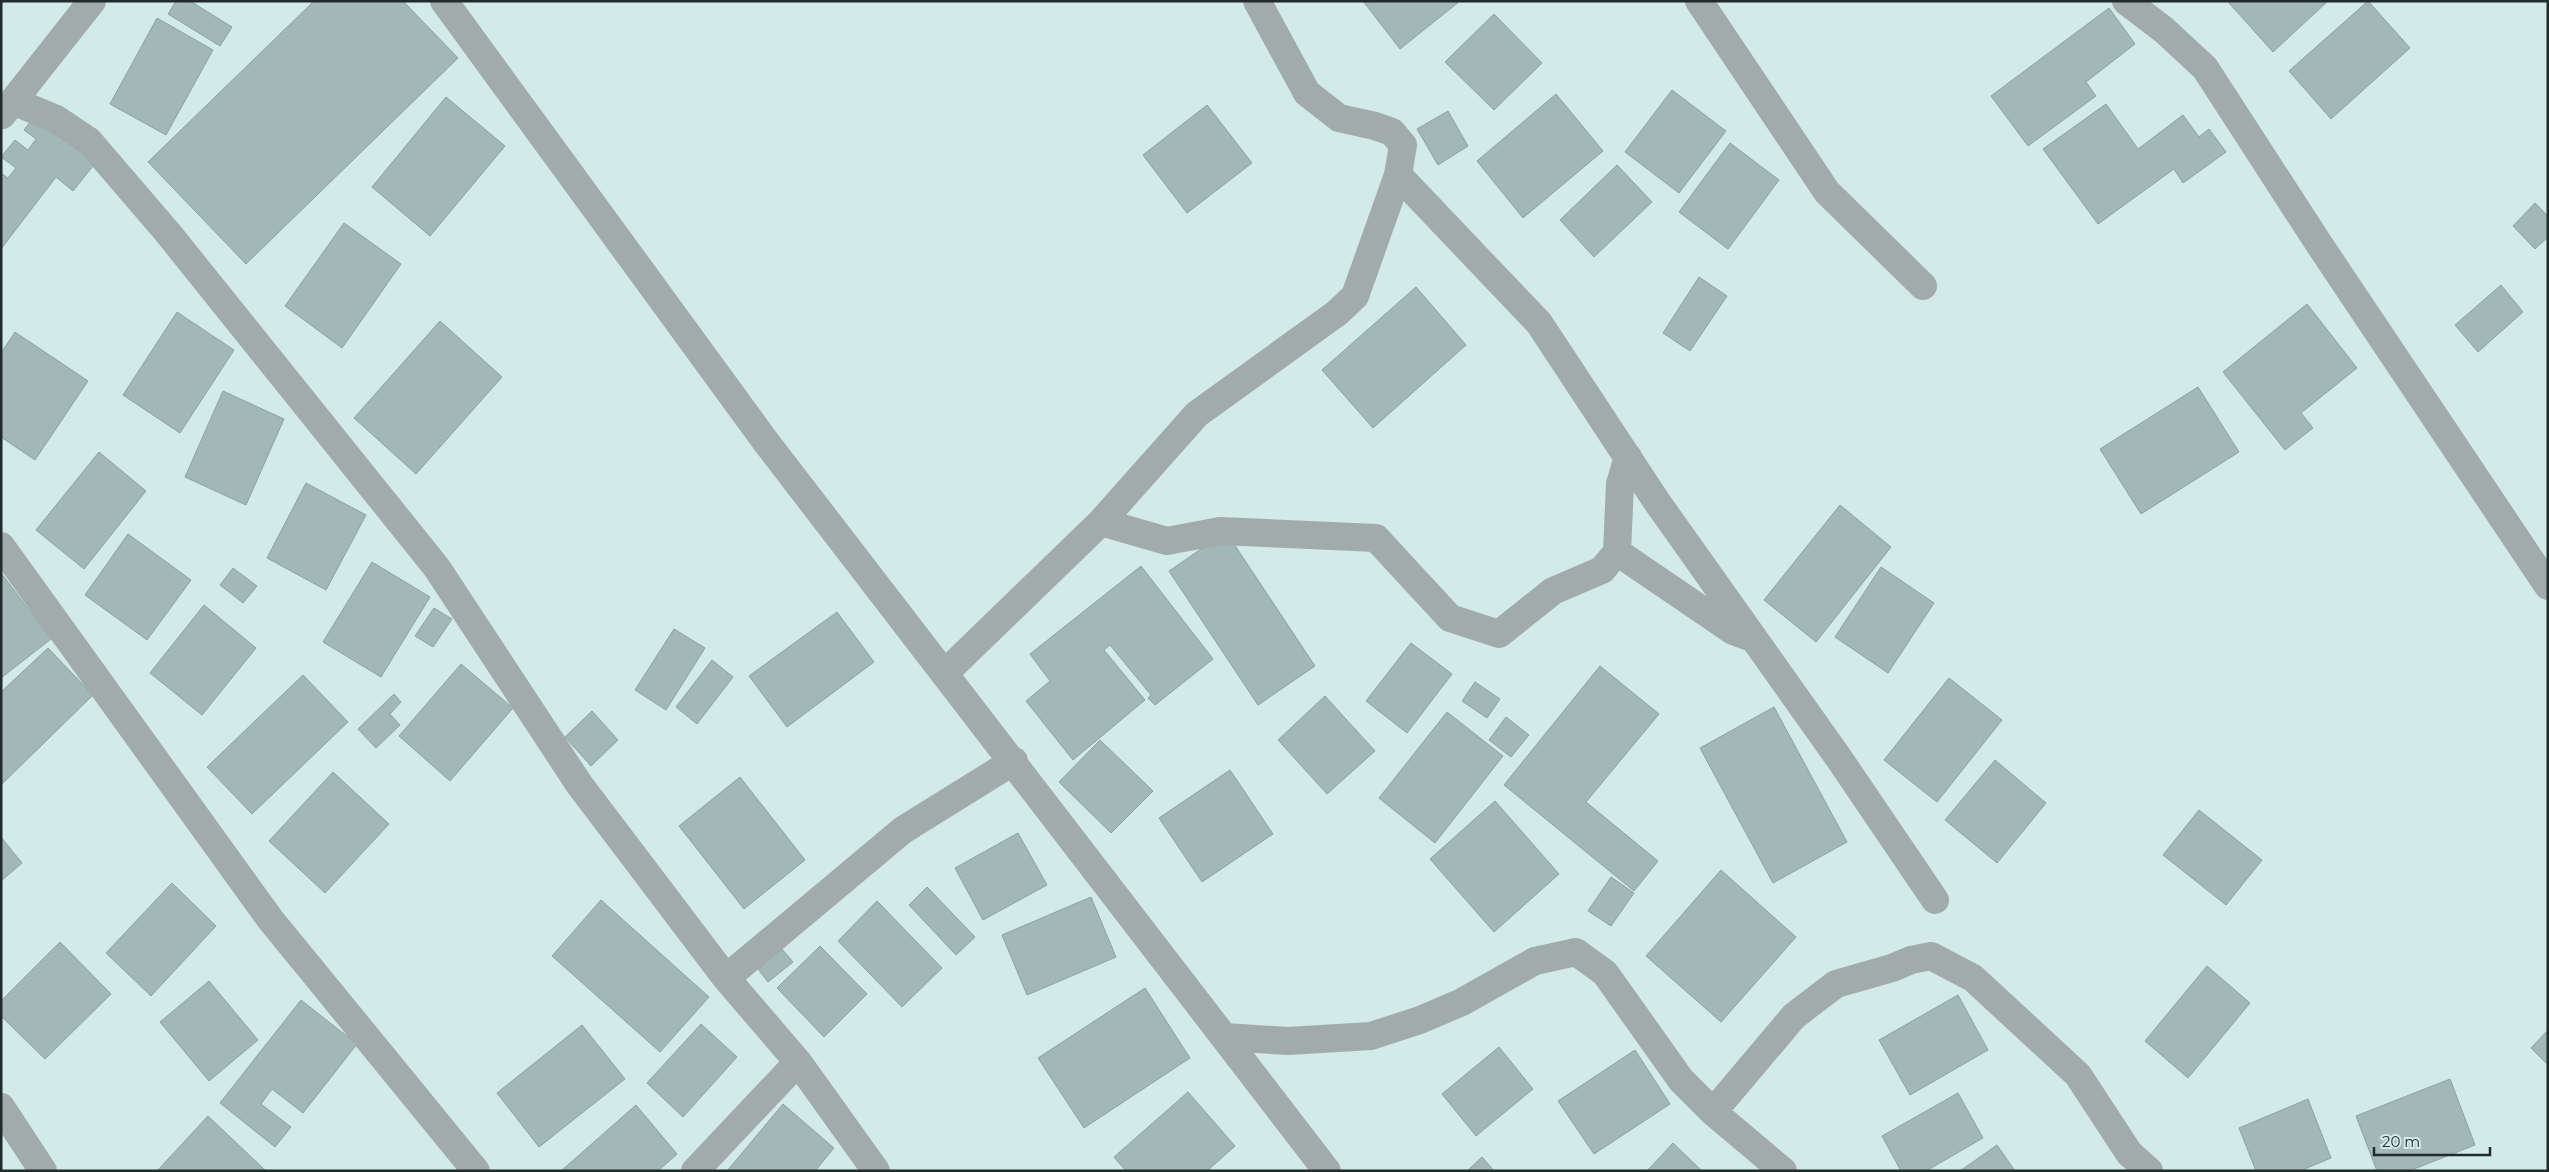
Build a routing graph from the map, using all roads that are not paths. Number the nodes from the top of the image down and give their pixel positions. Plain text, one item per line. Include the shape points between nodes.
1 (92, 1) edge
2 (444, 1) edge
3 (1257, 1) edge
4 (1699, 1) edge
5 (2126, 1) edge
6 (7, 109) edge
7 (1398, 175) junction
8 (1923, 286) dead end
9 (1628, 457) junction
10 (1101, 522) junction
11 (1, 546) edge
12 (1617, 552) junction
13 (2548, 586) edge
14 (1755, 639) junction
15 (945, 673) junction
16 (1014, 761) junction
17 (1935, 900) dead end
18 (726, 978) junction
19 (1225, 1037) junction
20 (798, 1062) junction
21 (1, 1107) edge
22 (1713, 1112) junction
23 (43, 1171) edge
24 (476, 1171) edge
25 (695, 1171) edge
26 (876, 1171) edge
27 (1327, 1171) edge
28 (1783, 1171) edge
29 (2149, 1171) edge

1 - 6 street
2 - 15 street via 766,442
3 - 7 street via 1307,93 1339,118 1392,132 1403,145
4 - 8 street via 1827,192
5 - 13 street via 2205,68
6 - 18 street via 56,119 89,141 168,233 437,568 579,784
7 - 9 street via 1539,323
7 - 10 street via 1354,296 1336,313 1197,414
9 - 12 street via 1620,484
9 - 14 street
10 - 12 street via 1167,541 1220,531 1376,538 1450,618 1499,634 1553,591 1602,570
10 - 15 street
11 - 24 street via 270,919
12 - 14 street via 1733,630
14 - 17 street
15 - 16 street
16 - 18 street via 903,830
16 - 19 street
18 - 20 street
19 - 22 street via 1288,1041 1371,1036 1462,1002 1535,961 1576,952 1605,973 1681,1080
19 - 27 street
20 - 25 street
20 - 26 street
21 - 23 street
22 - 28 street
22 - 29 street via 1794,1016 1836,984 1931,956 1973,978 2078,1075 2129,1153

